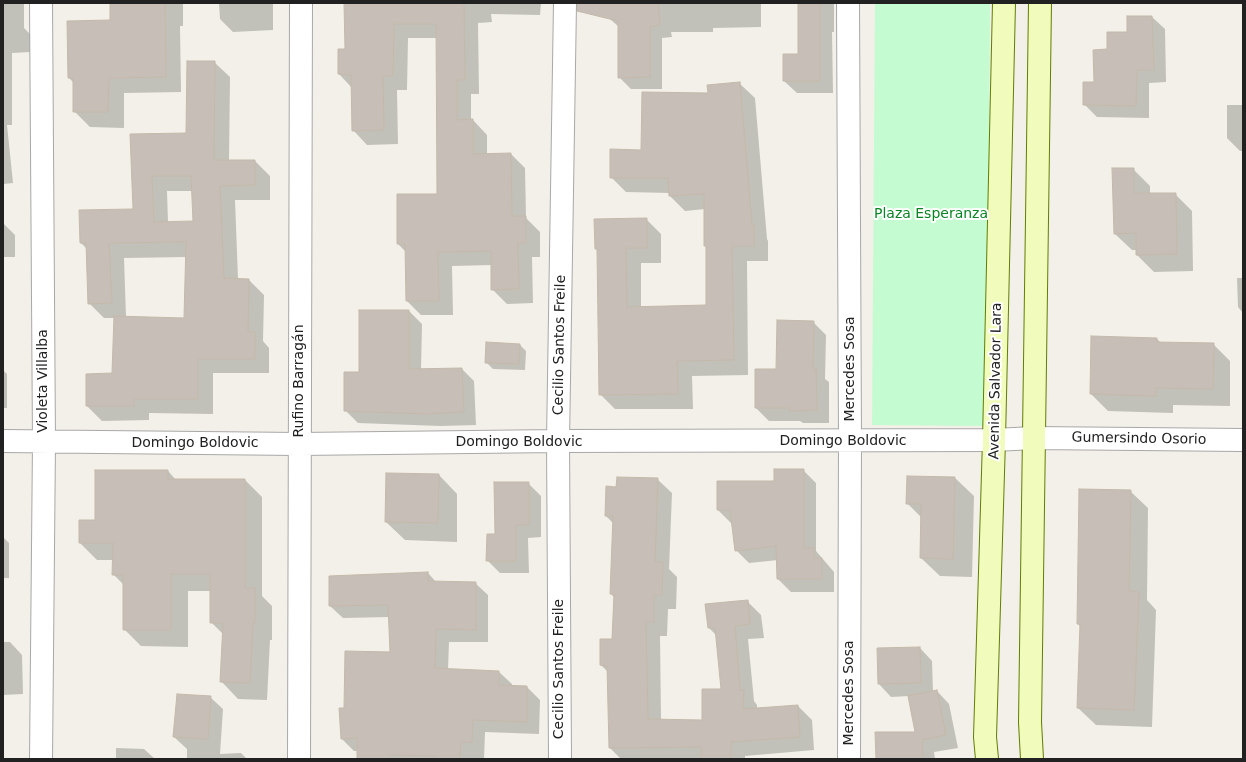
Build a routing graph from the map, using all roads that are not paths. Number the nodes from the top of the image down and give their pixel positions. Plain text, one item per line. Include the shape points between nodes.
1 (41, 3) edge
2 (301, 3) edge
3 (565, 3) edge
4 (848, 3) edge
5 (1004, 3) edge
6 (1040, 3) edge
7 (1034, 438) junction
8 (994, 440) junction
9 (1243, 440) edge
10 (3, 441) edge
11 (558, 441) junction
12 (850, 441) junction
13 (44, 442) junction
14 (299, 444) junction
15 (41, 759) edge
16 (299, 759) edge
17 (560, 759) edge
18 (849, 759) edge
19 (987, 759) edge
20 (1032, 759) edge

1 - 13 street, Violeta Villalba
2 - 14 street, Rufino Barragán
3 - 11 street, Cecilio Santos Freile
4 - 12 street, Mercedes Sosa
5 - 8 street, Avenida Salvador Lara
6 - 7 street
7 - 8 street, Domingo Boldovic
7 - 9 street, Gumersindo Osorio
7 - 20 street via 1030,722
8 - 12 street, Domingo Boldovic
8 - 19 street, Avenida Salvador Lara via 985,737
10 - 13 street, Domingo Boldovic
11 - 12 street, Domingo Boldovic
11 - 14 street, Domingo Boldovic
11 - 17 street, Cecilio Santos Freile
12 - 18 street, Mercedes Sosa
13 - 14 street, Domingo Boldovic
13 - 15 street, Violeta Villalba
14 - 16 street, Rufino Barragán

